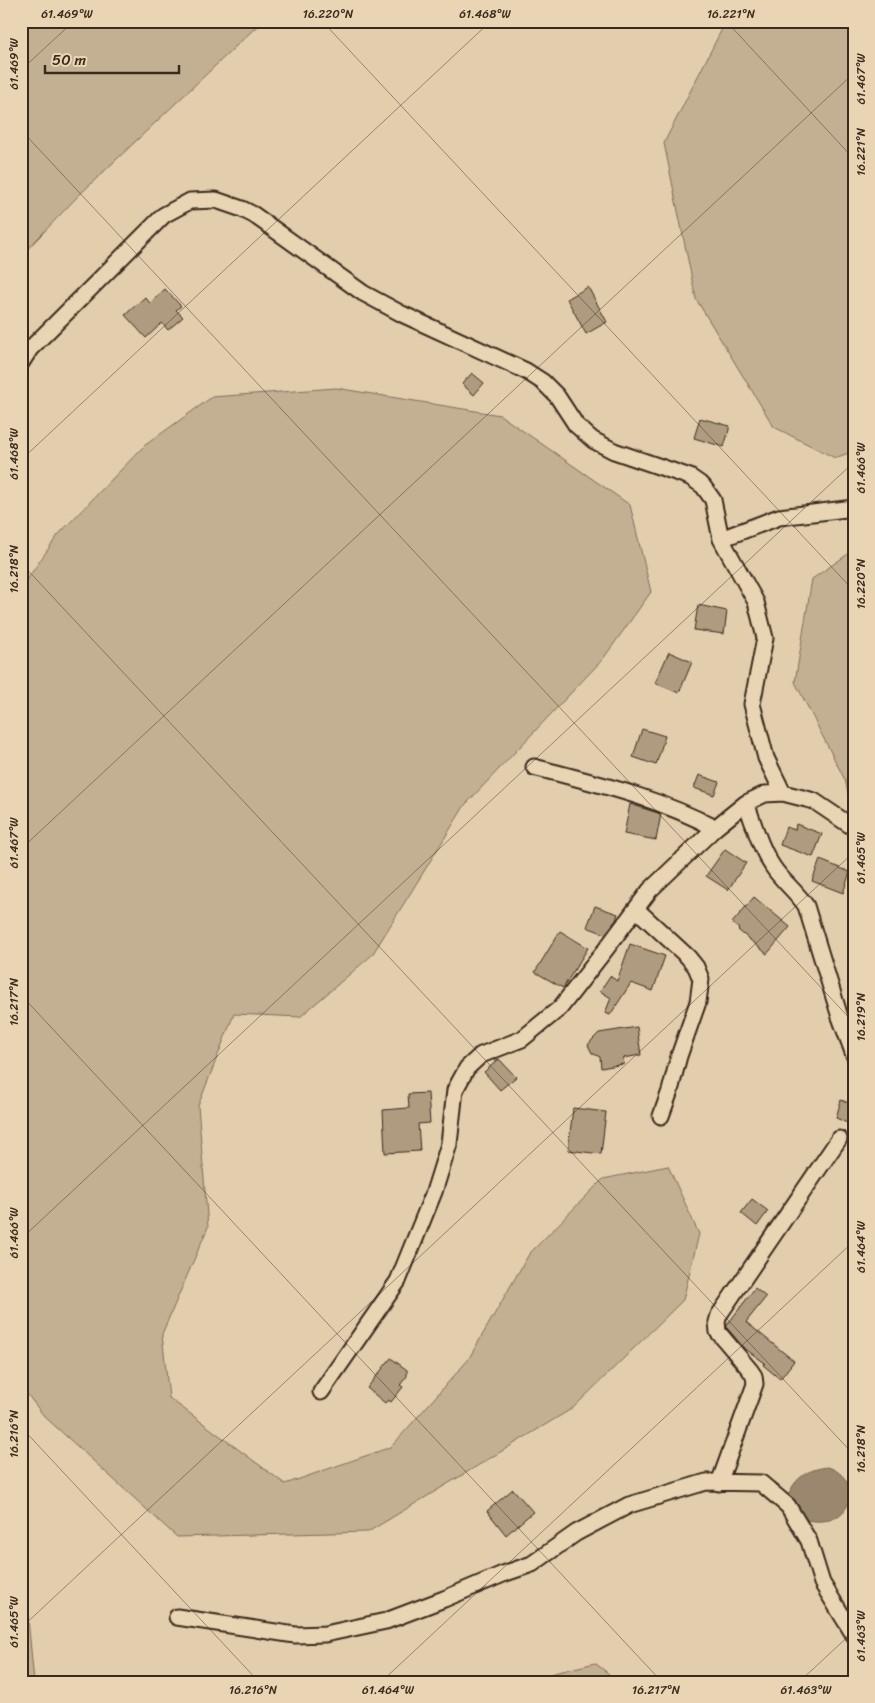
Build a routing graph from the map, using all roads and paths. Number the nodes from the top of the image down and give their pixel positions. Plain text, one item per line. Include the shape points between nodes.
1 (21, 363) edge
2 (854, 508) edge
3 (721, 539) junction
4 (534, 767) dead end
5 (783, 793) junction
6 (746, 803) junction
7 (714, 828) junction
8 (854, 828) edge
9 (636, 910) junction
10 (854, 1055) edge
11 (660, 1116) dead end
12 (840, 1139) dead end
13 (321, 1392) dead end
14 (719, 1482) junction
15 (177, 1616) dead end
16 (854, 1635) edge

1 - 3 street via 30,349 164,216 190,201 216,200 254,215 363,293 526,371 557,396 576,425 593,440 614,451 690,477 703,486 713,500
2 - 3 street via 779,517
3 - 5 street via 756,602 765,638 752,704 766,758
4 - 7 street via 657,801
5 - 6 street via 765,794
5 - 8 street via 814,801
6 - 7 street
6 - 10 street via 773,867 806,906
7 - 9 street via 650,890
9 - 11 street via 688,957 701,979 698,1002
9 - 13 street via 560,1008 522,1039 481,1055 467,1068 455,1090 449,1144 434,1192 398,1281
12 - 14 street via 719,1315 718,1332 750,1370 755,1384
14 - 15 street via 706,1482 629,1505 576,1533 532,1564 386,1621 325,1634 295,1635
14 - 16 street via 761,1483 788,1506 809,1541 822,1583

